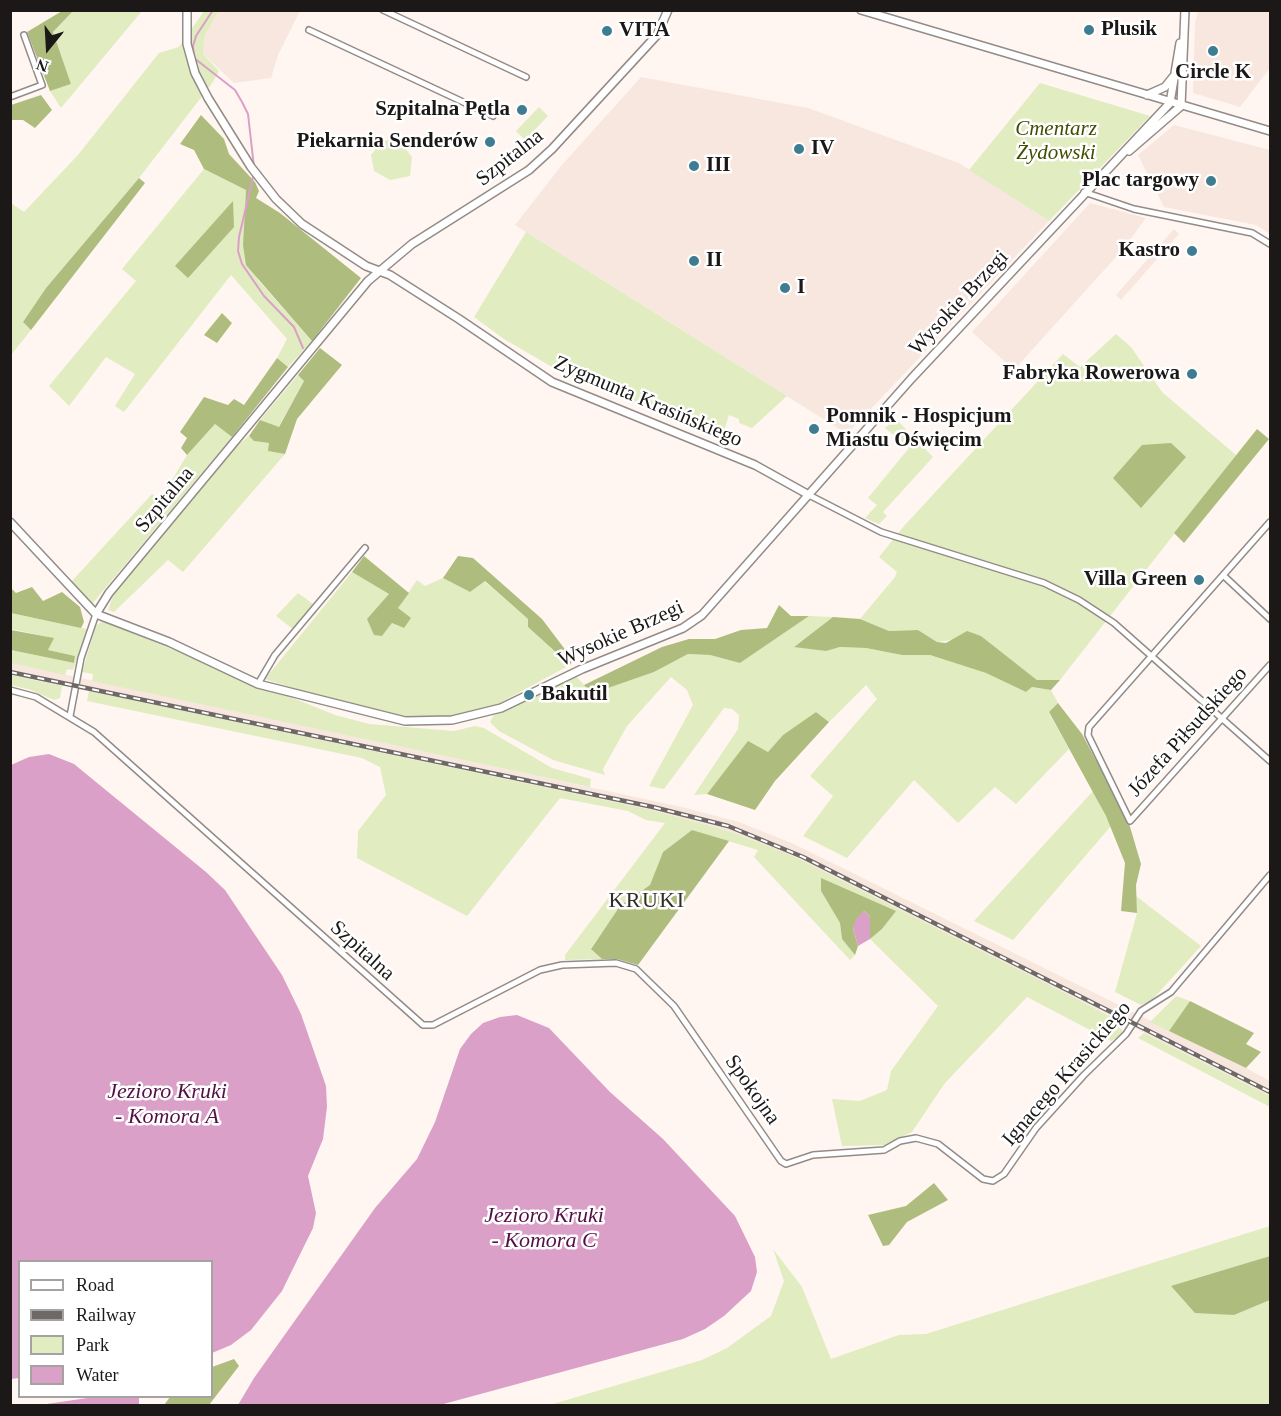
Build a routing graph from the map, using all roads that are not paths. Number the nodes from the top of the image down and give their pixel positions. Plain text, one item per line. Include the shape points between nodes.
1 (188, 10) edge
2 (383, 10) edge
3 (668, 10) edge
4 (861, 10) edge
5 (1185, 10) edge
6 (1183, 24) junction
7 (309, 30) dead end
8 (24, 35) dead end
9 (1174, 75) junction
10 (526, 77) dead end
11 (1147, 95) junction
12 (10, 97) edge
13 (1170, 102) junction
14 (1181, 106) junction
15 (492, 116) dead end
16 (1270, 131) edge
17 (1113, 164) junction
18 (1084, 192) junction
19 (1270, 244) edge
20 (379, 271) junction
21 (809, 495) junction
22 (10, 522) edge
23 (1270, 522) edge
24 (365, 548) dead end
25 (1224, 576) junction
26 (96, 614) junction
27 (1270, 619) edge
28 (1154, 656) junction
29 (1270, 664) edge
30 (258, 684) junction
31 (10, 690) edge
32 (70, 716) junction
33 (1224, 719) junction
34 (1270, 761) edge
35 (1270, 875) edge
36 (674, 1006) joint
37 (818, 1154) joint

1 - 20 street, Zygmunta Krasińskiego via 187,44 195,73 251,167 302,224
2 - 10 street
3 - 20 street, Szpitalna via 657,35 529,170 412,244
4 - 11 street
5 - 6 street
6 - 9 street
6 - 14 street
7 - 15 street, Szpitalna
8 - 12 street via 42,85
9 - 11 street via 1165,87
9 - 13 street
11 - 13 street
13 - 14 street
13 - 17 street, Wysokie Brzegi
14 - 16 street
14 - 17 street, Wysokie Brzegi
17 - 18 street, Wysokie Brzegi
18 - 19 street via 1134,209 1252,233
18 - 21 street, Wysokie Brzegi
20 - 21 street, Zygmunta Krasińskiego via 552,382 755,465
20 - 26 street, Szpitalna via 109,593
21 - 28 street, Zygmunta Krasińskiego via 881,532 1062,591 1114,623
21 - 30 street, Wysokie Brzegi via 693,623 483,714 438,722 405,721
22 - 26 street, Wysokie Brzegi
23 - 25 street
24 - 30 street via 282,646
25 - 27 street
25 - 28 street
26 - 30 street, Wysokie Brzegi via 169,642
26 - 32 street, Szpitalna via 81,658
28 - 33 street, Zygmunta Krasińskiego
28 - 33 street, Józefa Piłsudskiego via 1087,732 1130,821
29 - 33 street, Józefa Piłsudskiego
31 - 32 street via 31,694
32 - 36 street, Szpitalna via 94,732 423,1025 433,1025 540,970 562,965 616,963 636,969
33 - 34 street, Zygmunta Krasińskiego
35 - 37 street, Ignacego Krasickiego via 1171,992 1141,1011 1126,1034 1036,1128 1004,1174 993,1181 982,1179 938,1144 916,1138 868,1153
36 - 37 street, Spokojna via 780,1161 786,1164

